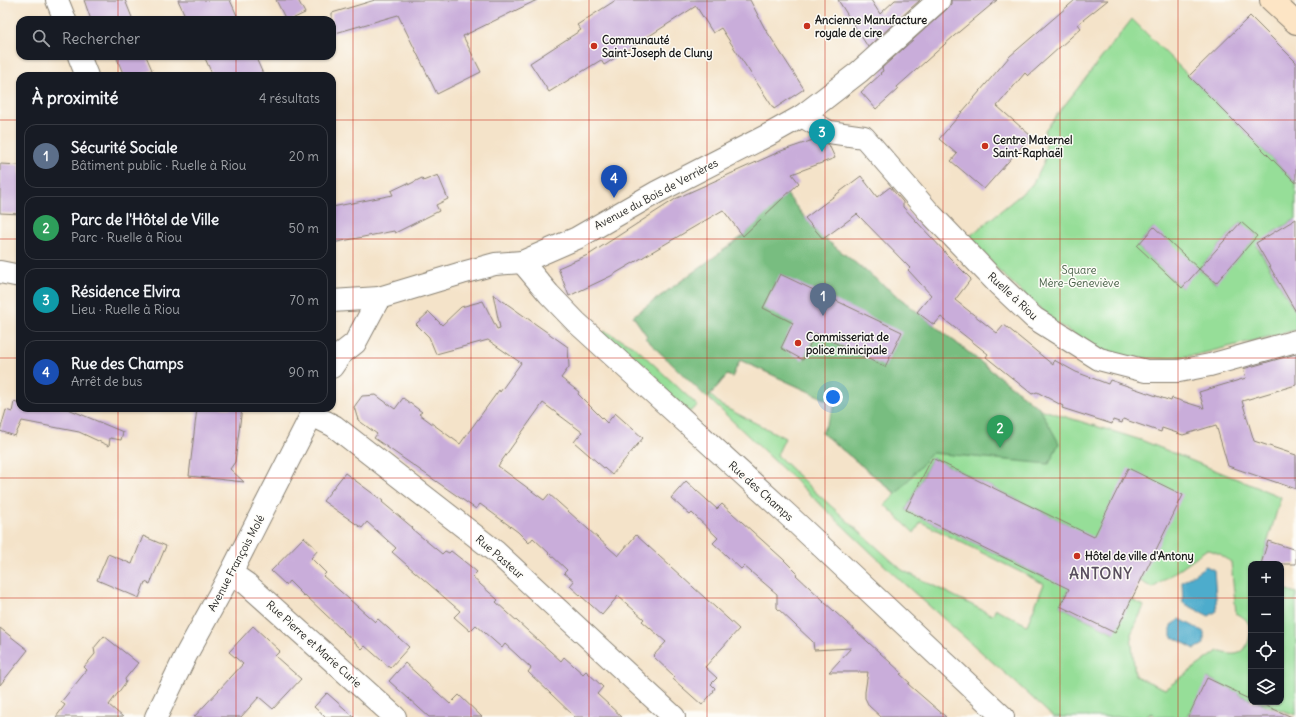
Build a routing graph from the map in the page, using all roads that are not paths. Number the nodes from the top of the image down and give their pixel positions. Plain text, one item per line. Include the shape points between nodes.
1 (57, 0) edge
2 (939, 0) edge
3 (1271, 0) edge
4 (63, 16) edge
5 (1296, 23) edge
6 (81, 60) edge
7 (85, 72) edge
8 (802, 116) junction
9 (522, 262) junction
10 (0, 272) edge
11 (16, 275) edge
12 (379, 298) junction
13 (338, 301) edge
14 (362, 330) junction
15 (1296, 341) edge
16 (336, 358) edge
17 (314, 412) edge
18 (231, 572) junction
19 (156, 717) edge
20 (394, 717) edge
21 (674, 717) edge
22 (1003, 717) edge

1 - 4 street
2 - 8 street, Avenue du Bois de Verrières via 860,72
3 - 5 main road
6 - 7 street
8 - 9 street, Avenue du Bois de Verrières via 657,192 577,238
8 - 15 street, Ruelle à Riou via 829,132 864,137 929,212 998,284 1034,318 1099,359 1146,371 1179,371
9 - 12 street, Avenue du Bois de Verrières via 494,264
9 - 22 street, Rue des Champs via 576,322 789,516
10 - 11 street
12 - 13 street, Avenue du Bois de Verrières
12 - 14 street
13 - 14 street via 353,308 359,317
14 - 16 street via 355,343
17 - 18 street, Avenue François Molé
17 - 21 street, Rue Pasteur via 496,552
18 - 19 street, Avenue François Molé
18 - 20 street, Rue Pierre et Marie Curie via 248,584

